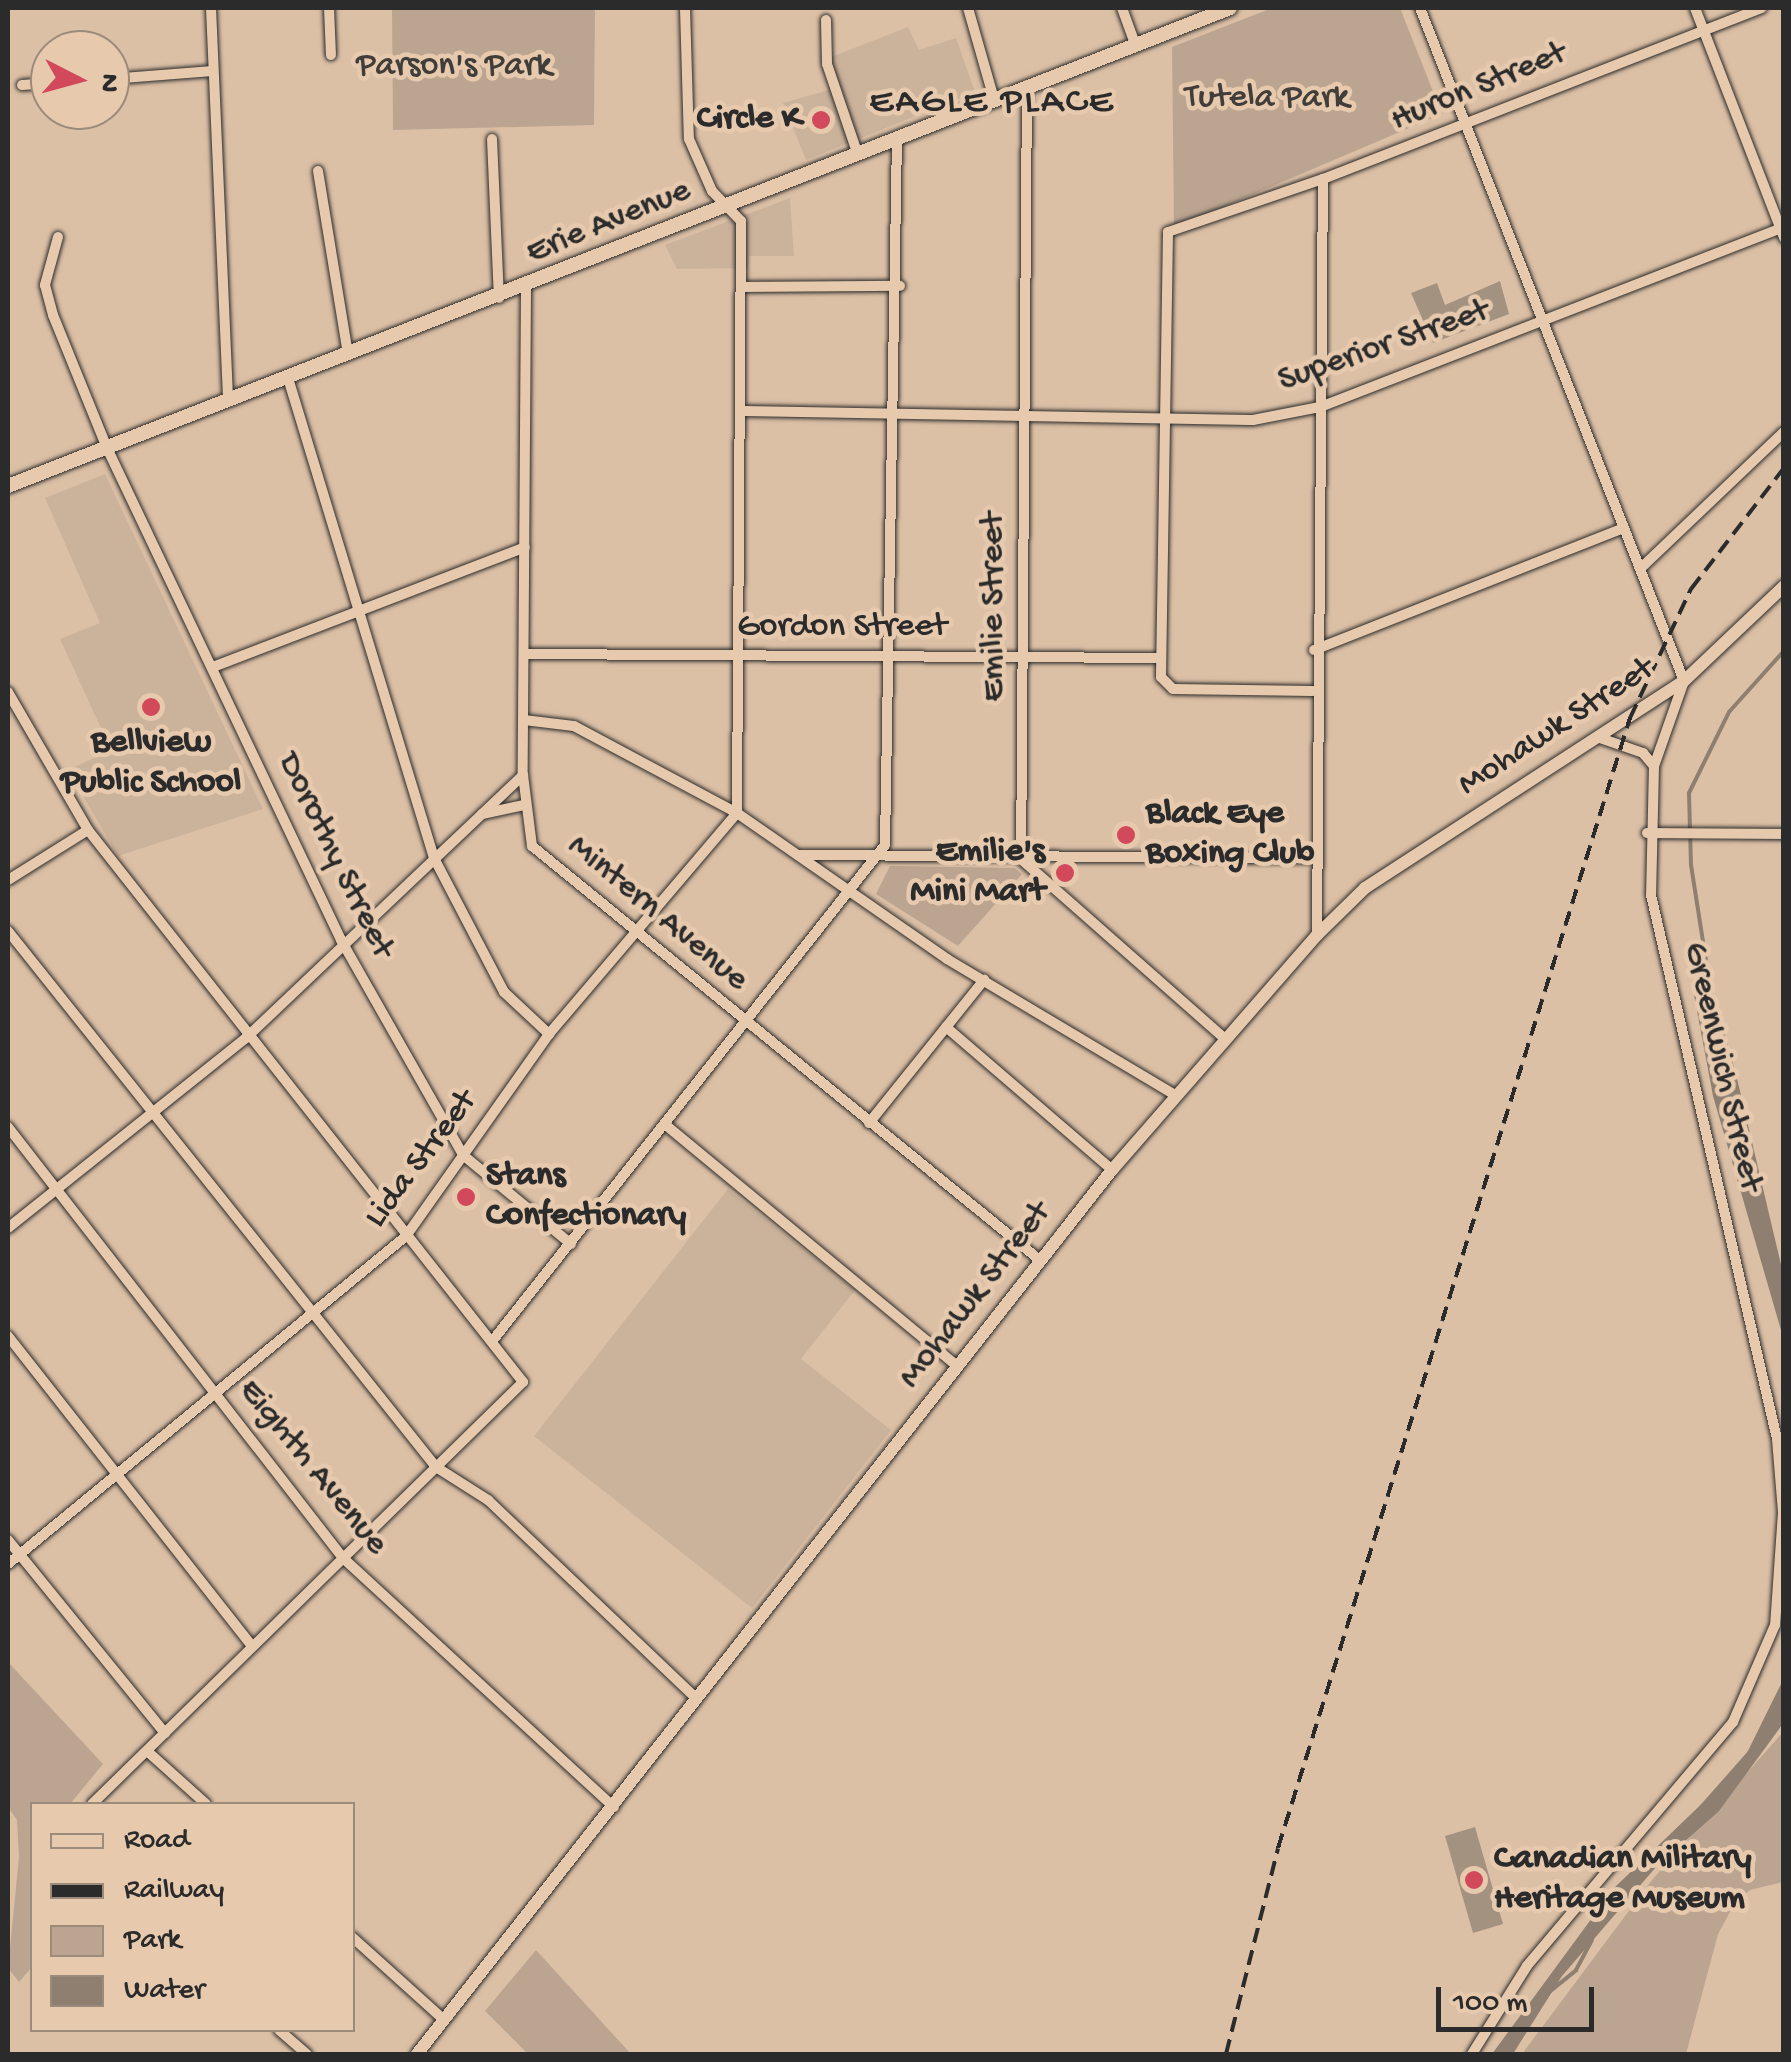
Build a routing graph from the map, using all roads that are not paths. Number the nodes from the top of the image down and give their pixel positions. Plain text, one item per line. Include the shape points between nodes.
1 (211, 8) edge
2 (329, 8) edge
3 (686, 8) edge
4 (968, 8) edge
5 (1122, 8) edge
6 (1230, 8) edge
7 (1420, 8) edge
8 (1695, 8) edge
9 (1762, 8) edge
10 (826, 20) dead end
11 (1704, 30) junction
12 (1135, 43) junction
13 (331, 55) dead end
14 (214, 71) junction
15 (130, 77) edge
16 (30, 84) edge
17 (22, 85) dead end
18 (1027, 85) junction
19 (994, 99) junction
20 (1464, 122) junction
21 (492, 139) dead end
22 (897, 139) junction
23 (858, 155) junction
24 (318, 171) dead end
25 (1323, 180) junction
26 (729, 206) junction
27 (1782, 231) edge
28 (58, 237) dead end
29 (900, 286) junction
30 (743, 287) junction
31 (526, 289) junction
32 (499, 299) junction
33 (1540, 321) junction
34 (348, 355) junction
35 (288, 378) junction
36 (228, 402) junction
37 (1320, 407) junction
38 (744, 411) junction
39 (898, 413) junction
40 (1023, 414) junction
41 (1162, 421) junction
42 (1784, 432) edge
43 (107, 448) junction
44 (8, 486) edge
45 (1624, 528) junction
46 (525, 547) junction
47 (1640, 568) junction
48 (1784, 586) edge
49 (363, 608) junction
50 (1314, 650) junction
51 (526, 654) junction
52 (742, 654) junction
53 (890, 654) junction
54 (1022, 657) junction
55 (1159, 658) junction
56 (213, 668) junction
57 (1684, 681) junction
58 (1314, 691) junction
59 (8, 692) edge
60 (524, 720) junction
61 (1600, 738) junction
62 (1654, 766) junction
63 (524, 775) junction
64 (524, 805) junction
65 (737, 813) junction
66 (482, 814) junction
67 (88, 830) junction
68 (1653, 833) junction
69 (1784, 834) edge
70 (797, 856) junction
71 (878, 857) junction
72 (434, 858) junction
73 (1021, 858) junction
74 (1313, 858) junction
75 (8, 880) edge
76 (851, 894) junction
77 (8, 931) edge
78 (638, 934) junction
79 (1316, 936) junction
80 (341, 940) junction
81 (984, 980) junction
82 (746, 1024) junction
83 (946, 1027) junction
84 (549, 1034) junction
85 (246, 1038) junction
86 (1224, 1038) junction
87 (1176, 1095) junction
88 (151, 1111) junction
89 (869, 1124) junction
90 (668, 1126) junction
91 (8, 1127) edge
92 (463, 1155) junction
93 (1112, 1170) junction
94 (56, 1190) junction
95 (8, 1228) edge
96 (406, 1236) junction
97 (571, 1244) junction
98 (1041, 1261) junction
99 (311, 1319) junction
100 (8, 1336) edge
101 (493, 1340) junction
102 (958, 1368) junction
103 (218, 1394) junction
104 (436, 1467) junction
105 (116, 1478) junction
106 (8, 1540) edge
107 (20, 1555) junction
108 (343, 1558) junction
109 (8, 1564) edge
110 (251, 1645) junction
111 (698, 1699) junction
112 (164, 1733) junction
113 (147, 1751) junction
114 (94, 1802) edge
115 (204, 1802) edge
116 (614, 1808) junction
117 (355, 1940) edge
118 (442, 2019) junction
119 (281, 2032) edge
120 (307, 2054) edge
121 (417, 2054) edge
122 (1472, 2054) edge

1 - 14 street
2 - 13 street
3 - 26 street via 689,139 712,191
4 - 19 street
5 - 12 street
6 - 12 main road, Erie Avenue
7 - 20 street
8 - 11 street
9 - 11 street, Huron Street
10 - 23 street via 827,64
11 - 20 street, Huron Street
11 - 27 street
12 - 18 main road, Erie Avenue
14 - 15 street
14 - 36 street
16 - 17 street
18 - 19 main road, Erie Avenue
18 - 40 street, Emilie Street
19 - 22 main road, Erie Avenue
20 - 25 street, Huron Street
20 - 33 street
21 - 32 street
22 - 23 main road, Erie Avenue
22 - 29 street
23 - 26 main road, Erie Avenue
24 - 34 street
25 - 37 street
25 - 41 street, Huron Street via 1168,232
26 - 30 street via 741,221
26 - 31 main road, Erie Avenue
27 - 33 street, Superior Street
28 - 43 street, Dorothy Street via 45,285
29 - 30 street
29 - 39 street
30 - 38 street
31 - 32 main road, Erie Avenue
31 - 46 street, Mintern Avenue
32 - 34 main road, Erie Avenue
33 - 37 street, Superior Street
33 - 45 street
34 - 35 main road, Erie Avenue
35 - 36 main road, Erie Avenue
35 - 49 street
36 - 43 main road, Erie Avenue
37 - 41 street, Superior Street via 1253,420
37 - 50 street
38 - 39 street, Superior Street
38 - 52 street
39 - 40 street, Superior Street
39 - 53 street
40 - 41 street, Superior Street
40 - 54 street, Emilie Street
41 - 55 street
42 - 47 street
43 - 44 main road, Erie Avenue
43 - 56 street, Dorothy Street
45 - 47 street
45 - 50 street
46 - 49 street
46 - 51 street, Mintern Avenue
47 - 57 street
48 - 57 street, Greenwich Street
49 - 56 street
49 - 72 street
50 - 58 street
51 - 52 street, Gordon Street
51 - 60 street, Mintern Avenue
52 - 53 street, Gordon Street
52 - 65 street
53 - 54 street, Gordon Street
53 - 71 street via 886,844
54 - 55 street, Gordon Street
54 - 73 street, Emilie Street
55 - 58 street via 1162,682 1173,689
56 - 80 street, Dorothy Street
57 - 61 street, Mohawk Street
57 - 62 street, Greenwich Street
58 - 74 street
59 - 67 street
60 - 63 street, Mintern Avenue
60 - 65 street via 574,726
61 - 62 street via 1644,753
61 - 79 street, Mohawk Street via 1365,888
62 - 68 street, Greenwich Street
63 - 64 street, Mintern Avenue
63 - 66 street
64 - 66 street
64 - 78 street, Mintern Avenue via 532,846
65 - 70 street
65 - 78 street, Lida Street
66 - 72 street
67 - 75 street
67 - 85 street
68 - 69 street
68 - 122 street, Greenwich Street via 1664,960 1777,1439 1782,1592 1765,1657 1734,1722 1527,1966
70 - 71 street
70 - 76 street
71 - 73 street
71 - 76 street
72 - 80 street
72 - 84 street via 504,992
73 - 74 street
73 - 86 street
74 - 79 street
76 - 81 street
76 - 82 street
77 - 88 street
78 - 82 street, Mintern Avenue
78 - 84 street, Lida Street
79 - 86 street, Mohawk Street
80 - 85 street
80 - 92 street, Dorothy Street
81 - 83 street
81 - 87 street
82 - 89 street, Mintern Avenue
82 - 90 street
83 - 89 street
83 - 93 street
84 - 92 street, Lida Street
85 - 88 street
85 - 96 street
86 - 87 street, Mohawk Street
87 - 93 street, Mohawk Street
88 - 94 street
88 - 99 street
89 - 98 street, Mintern Avenue
90 - 97 street
90 - 102 street
91 - 94 street, Eighth Avenue
92 - 96 street, Lida Street
92 - 97 street, Dorothy Street
93 - 98 street, Mohawk Street
94 - 95 street
94 - 103 street, Eighth Avenue
96 - 99 street, Lida Street
96 - 101 street
97 - 101 street
98 - 102 street, Mohawk Street
99 - 103 street, Lida Street
99 - 104 street
100 - 105 street
101 - 104 street via 522,1382
102 - 111 street, Mohawk Street
103 - 105 street, Lida Street
103 - 108 street, Eighth Avenue
104 - 108 street
104 - 111 street via 488,1500
105 - 107 street, Lida Street
105 - 110 street
106 - 107 street
107 - 109 street, Lida Street
107 - 112 street
108 - 110 street
108 - 116 street, Eighth Avenue
110 - 112 street
111 - 116 street, Mohawk Street
112 - 113 street
113 - 114 street
113 - 115 street
116 - 118 street, Mohawk Street
117 - 118 street
118 - 121 street, Mohawk Street
119 - 120 street

